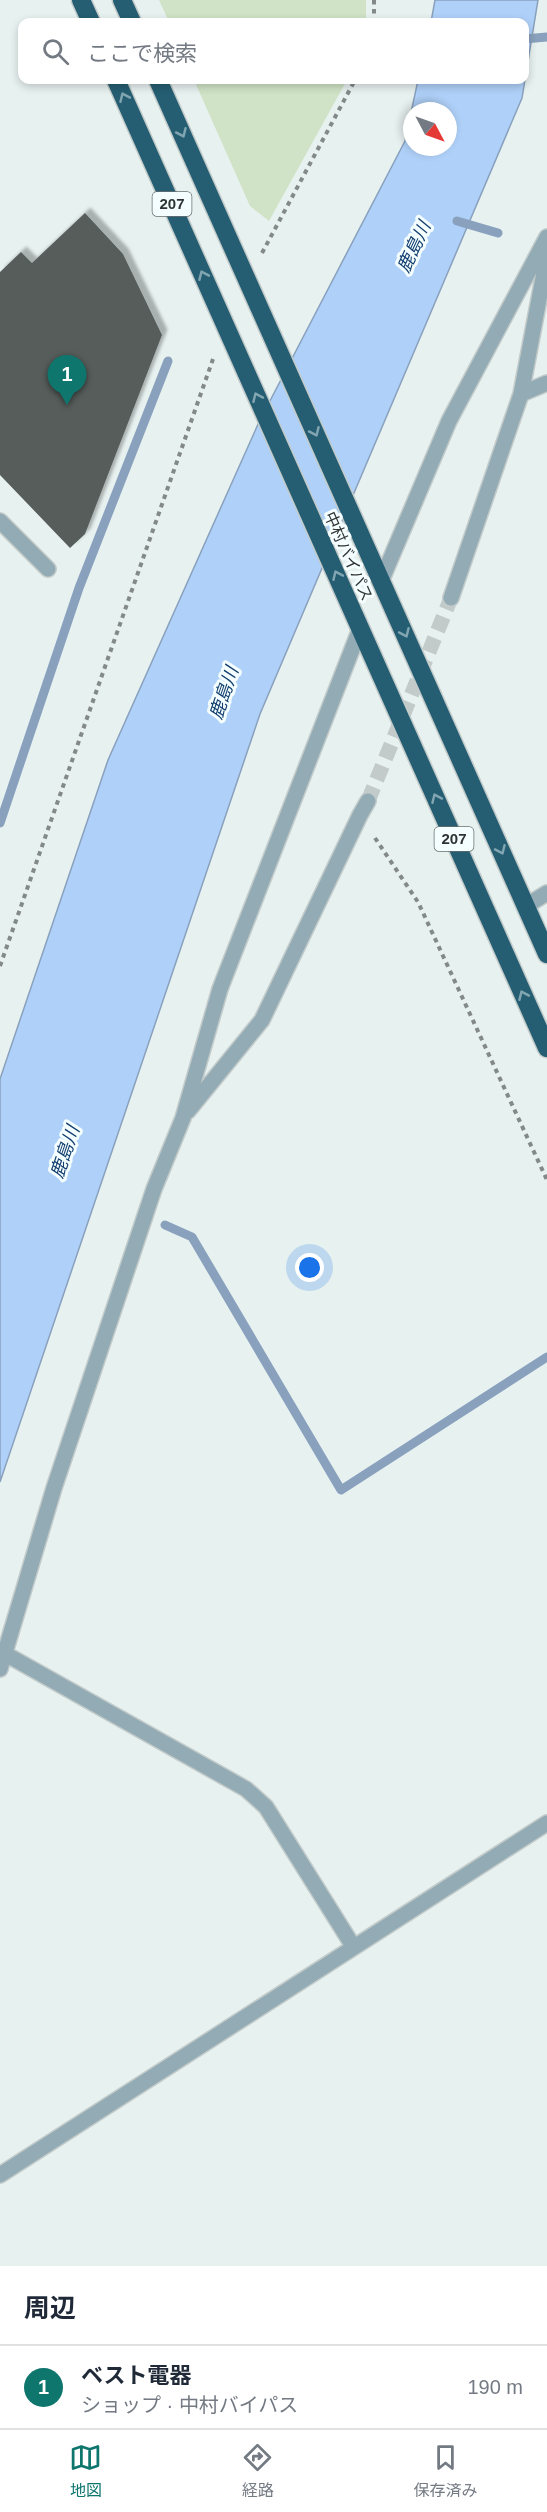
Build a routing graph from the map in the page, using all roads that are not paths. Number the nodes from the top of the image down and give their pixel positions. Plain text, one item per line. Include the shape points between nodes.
1 (81, 0) edge
2 (122, 0) edge
3 (89, 18) edge
4 (130, 18) edge
5 (118, 84) edge
6 (160, 84) edge
7 (547, 237) edge
8 (547, 257) edge
9 (547, 383) edge
10 (521, 394) junction
11 (0, 521) edge
12 (48, 569) dead end
13 (382, 579) junction
14 (451, 598) tunnel mouth
15 (360, 629) junction
16 (364, 808) tunnel mouth
17 (547, 893) edge
18 (526, 906) junction
19 (547, 954) edge
20 (547, 1048) edge
21 (183, 1118) junction
22 (3, 1653) edge
23 (0, 1669) edge
24 (547, 1822) edge
25 (353, 1946) junction
26 (0, 2175) edge

1 - 3 highway
2 - 4 highway
15 -> 5 highway, 中村バイパス / 207
6 -> 13 highway, 中村バイパス / 207
7 - 13 street via 448,421
8 - 10 street
9 - 10 street
10 - 14 street
11 - 12 street
13 -> 18 highway, 中村バイパス / 207
20 -> 15 highway, 中村バイパス / 207
15 - 21 street via 220,989
16 - 21 street via 262,1020
17 - 18 street
18 - 19 highway, 中村バイパス / 207
21 - 22 street via 154,1190
22 - 23 street
22 - 25 street via 246,1789 266,1807
24 - 25 street
25 - 26 street

